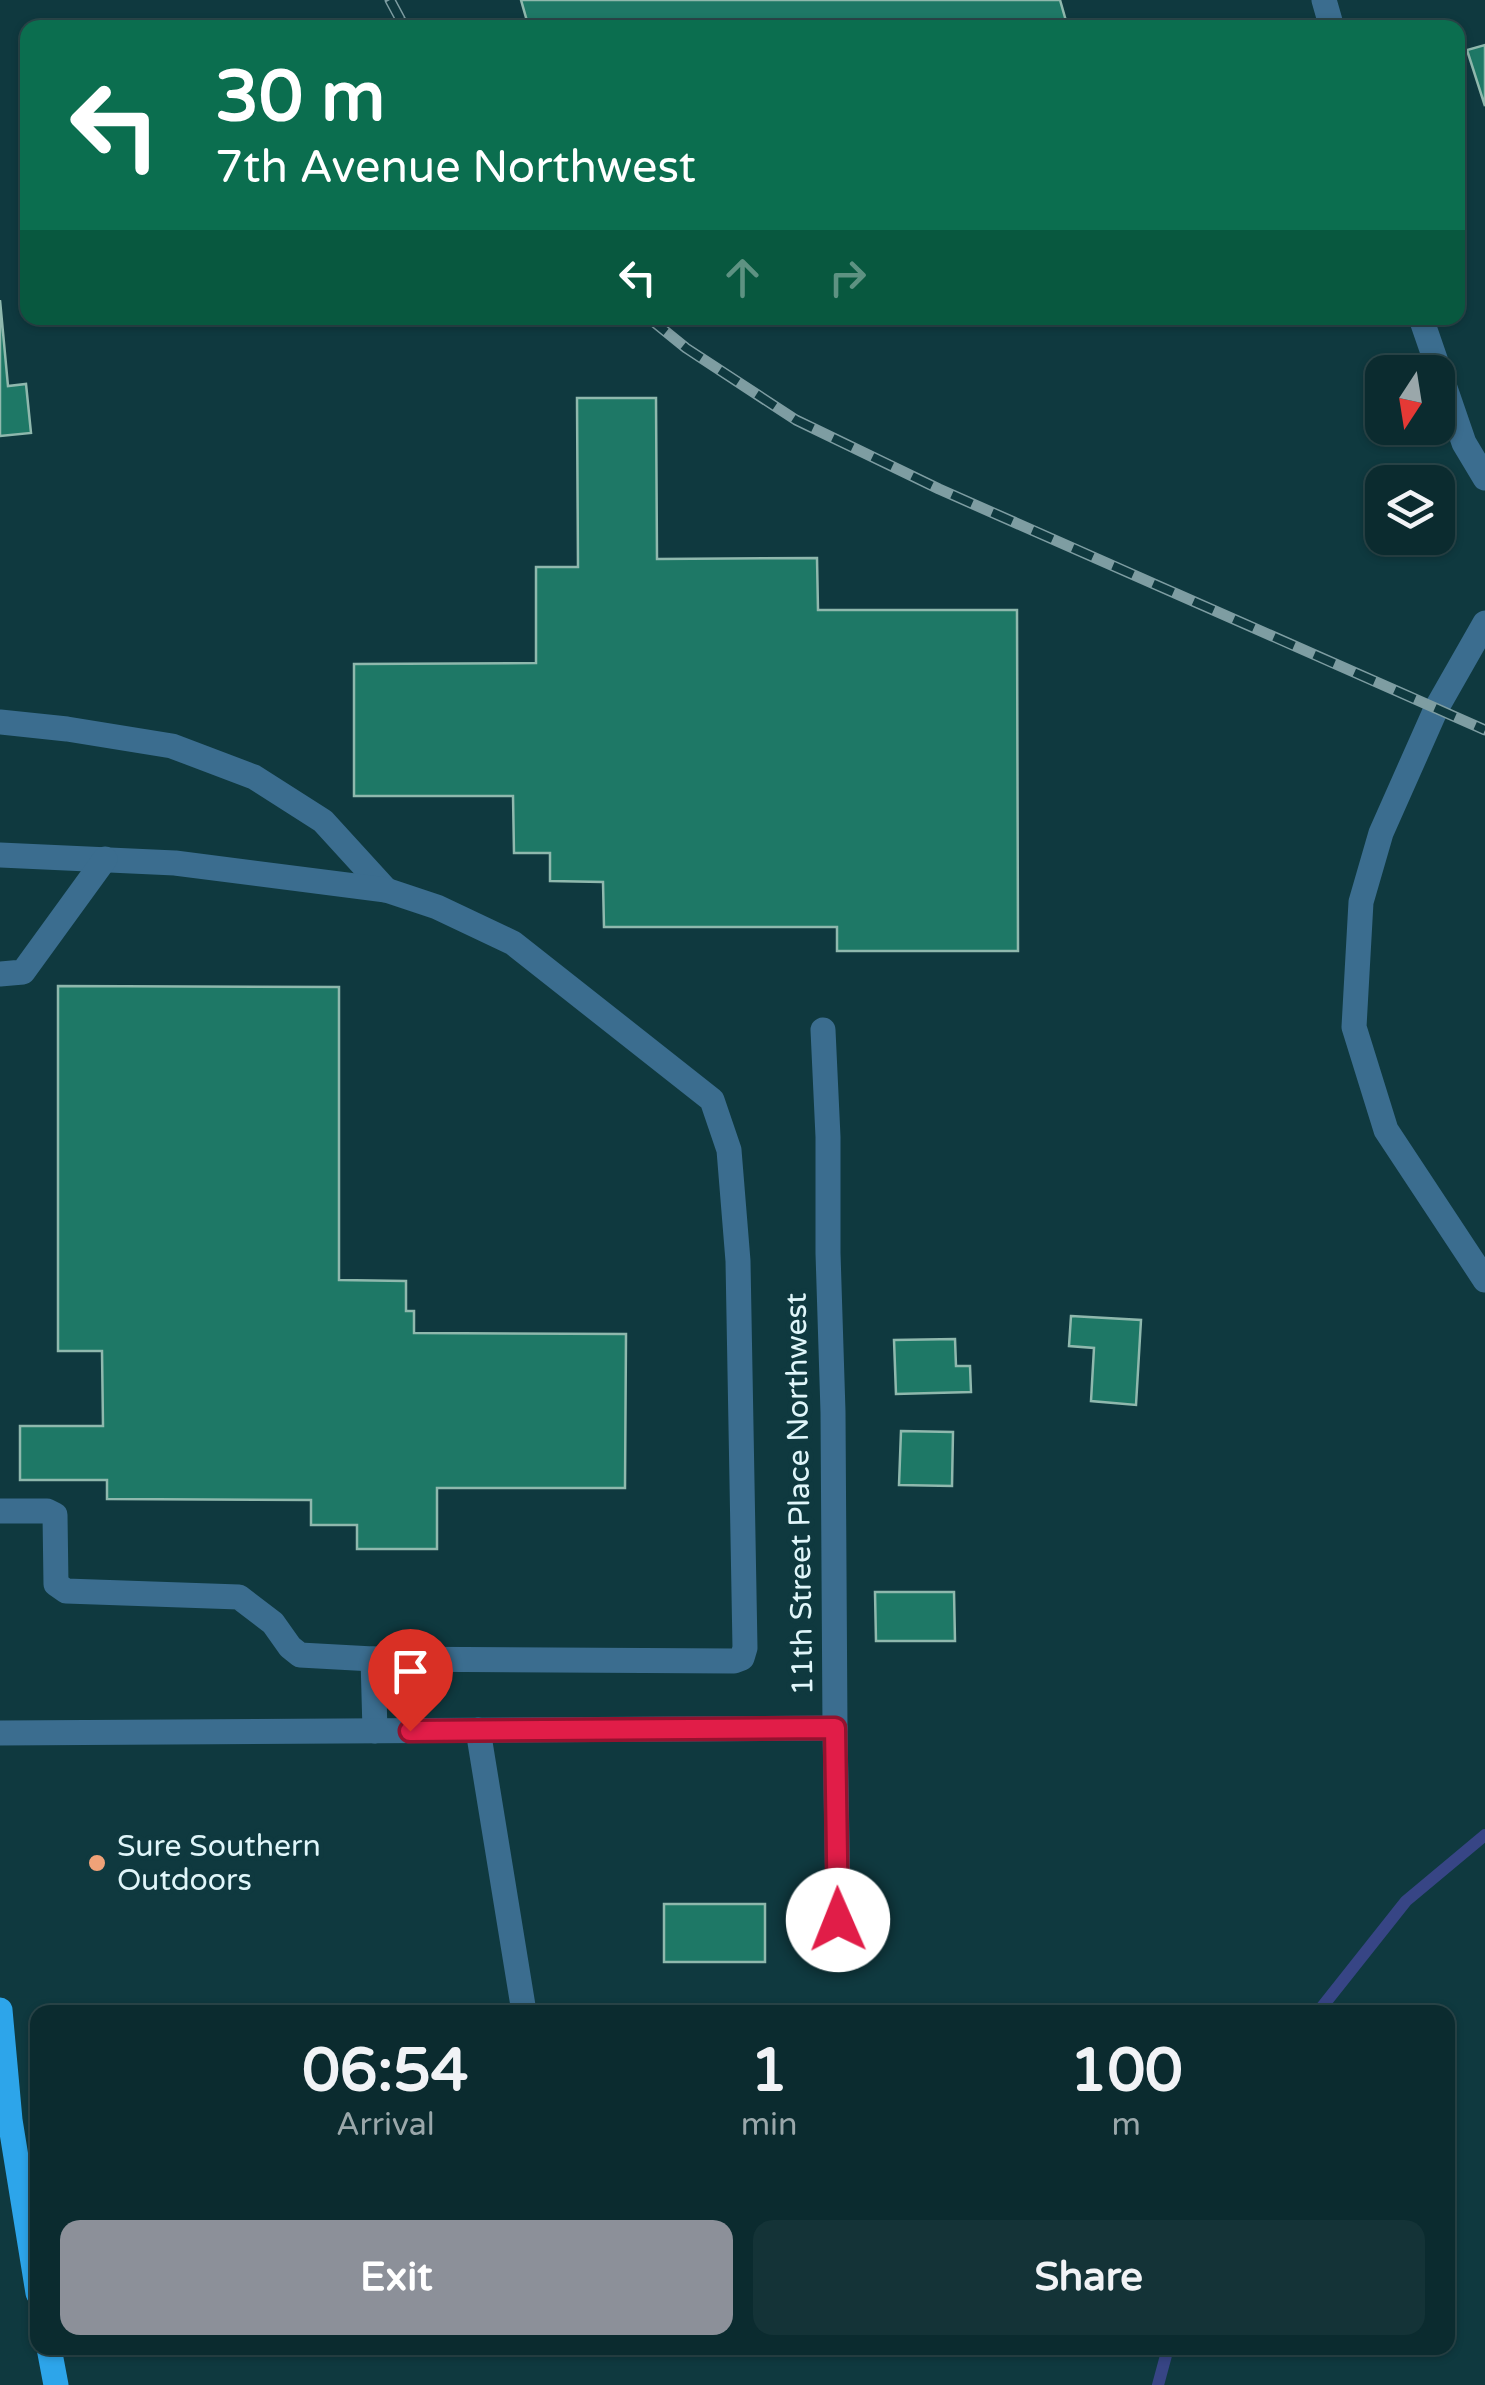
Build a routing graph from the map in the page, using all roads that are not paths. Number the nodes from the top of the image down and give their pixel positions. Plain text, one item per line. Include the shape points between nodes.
1 (1423, 325) edge
2 (1485, 478) edge
3 (1485, 623) edge
4 (0, 722) edge
5 (0, 855) edge
6 (105, 860) junction
7 (386, 890) junction
8 (0, 974) edge
9 (822, 1030) dead end
10 (1485, 1280) edge
11 (0, 1511) edge
12 (373, 1658) junction
13 (835, 1728) junction
14 (478, 1730) junction
15 (376, 1731) junction
16 (0, 1733) edge
17 (839, 1958) dead end
18 (523, 2005) edge
19 (0, 2010) edge
20 (30, 2244) edge
21 (50, 2355) edge
22 (56, 2385) edge

1 - 2 street via 1464,443
3 - 10 street via 1436,709 1380,833 1361,902 1354,1028 1386,1130
4 - 7 street via 172,746 254,777 323,821
5 - 6 street
6 - 7 street via 175,862
6 - 8 street via 23,972
7 - 12 street via 513,943 712,1100 729,1150 738,1261 745,1648 734,1662
9 - 13 street, 11th Street Place Northwest
11 - 12 street via 55,1515 56,1584 66,1590 239,1597 300,1655
12 - 15 street
13 - 14 street
13 - 17 street, 11th Street Place Northwest
14 - 15 street
14 - 18 street
15 - 16 street
19 - 20 main road
21 - 22 main road

